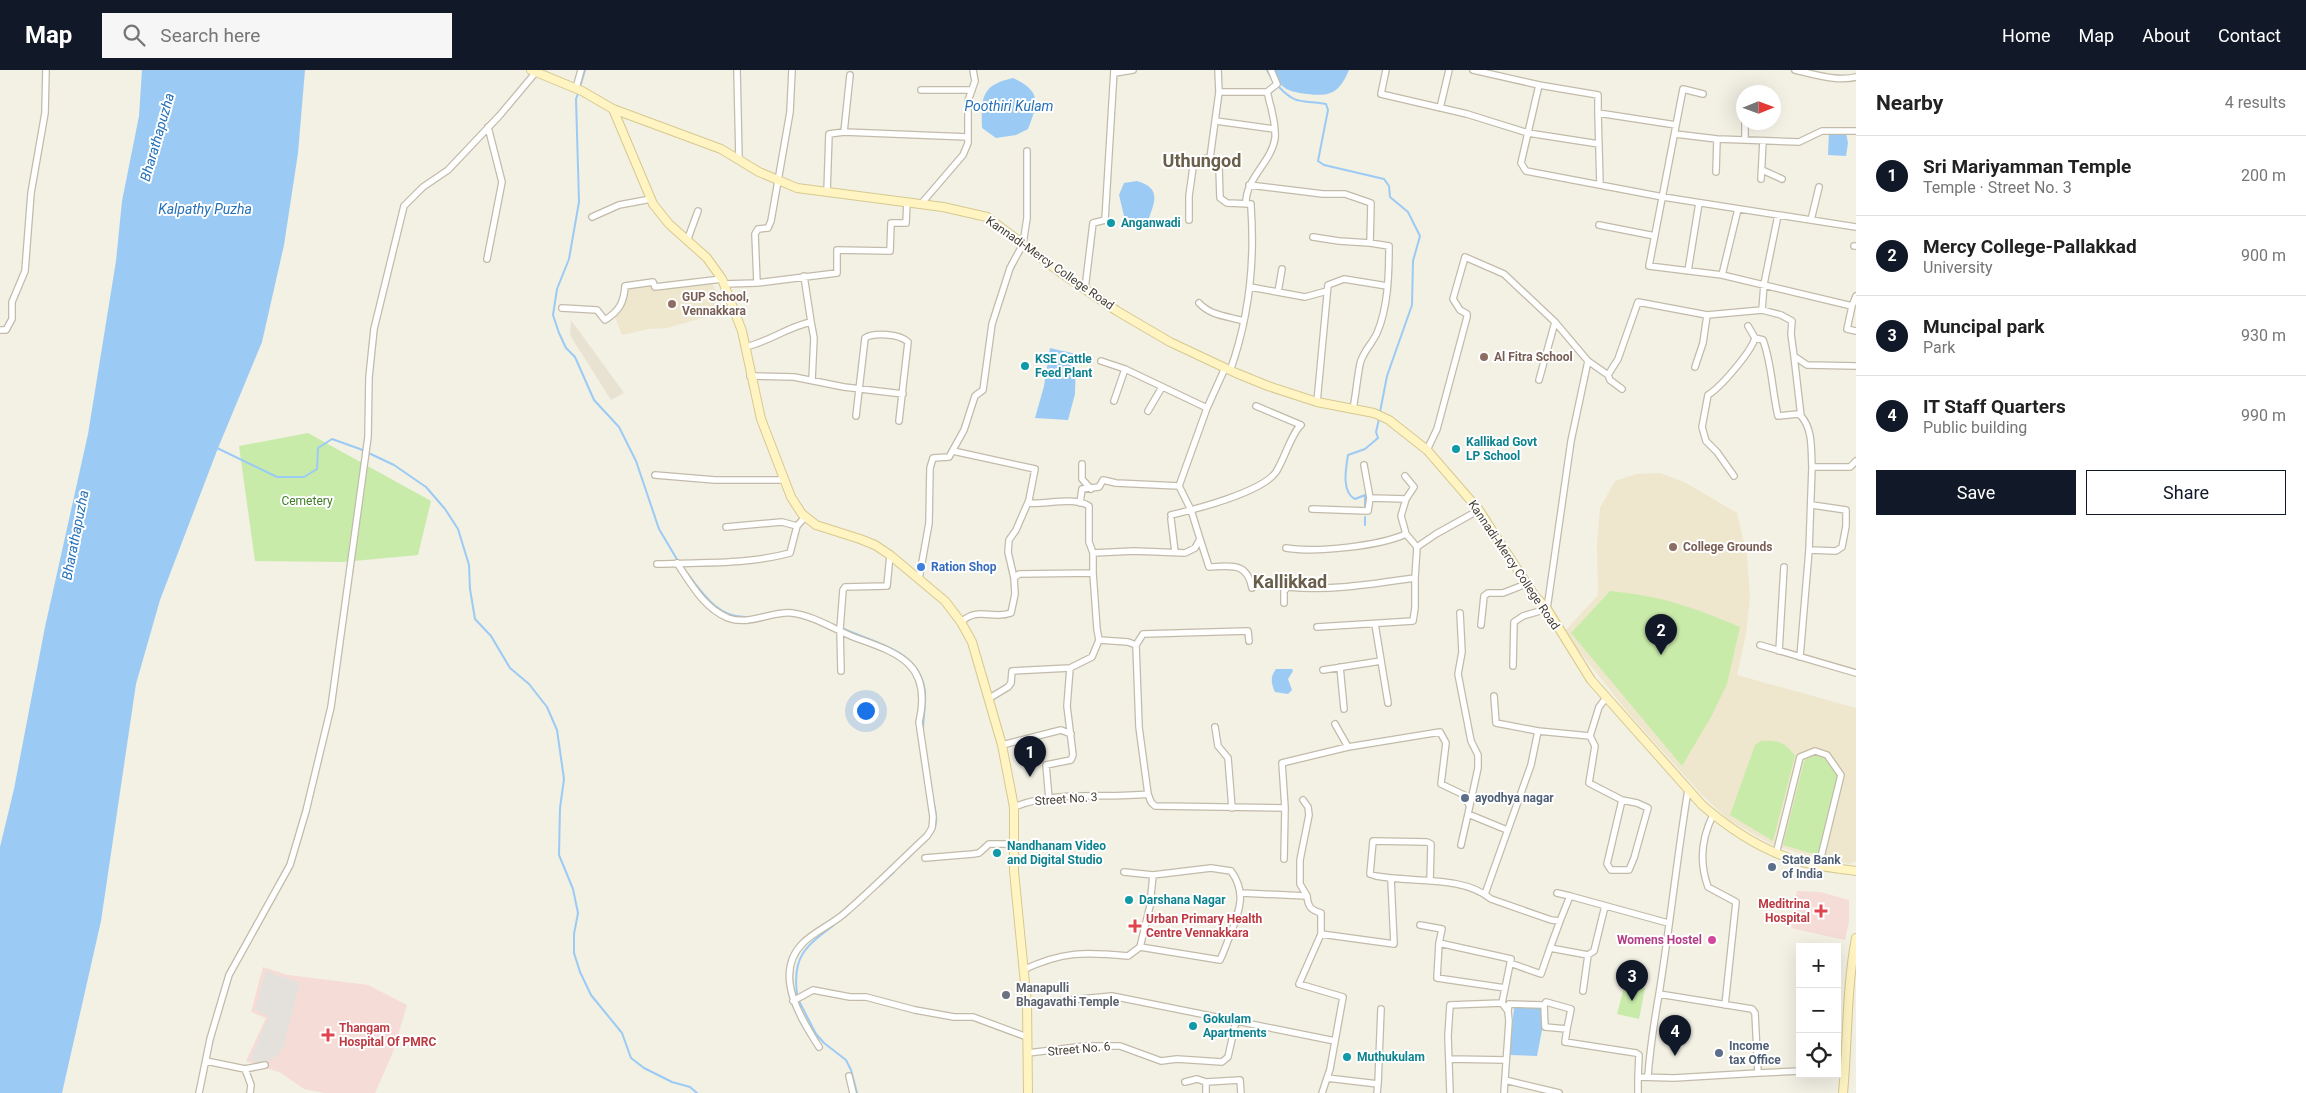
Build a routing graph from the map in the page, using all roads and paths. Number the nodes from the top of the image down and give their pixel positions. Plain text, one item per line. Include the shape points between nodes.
1 (46, 70) edge
2 (582, 70) edge
3 (737, 70) edge
4 (792, 70) edge
5 (973, 70) edge
6 (1133, 70) edge
7 (1218, 70) edge
8 (1271, 70) edge
9 (1386, 70) edge
10 (1449, 70) edge
11 (1472, 70) edge
12 (1795, 70) edge
13 (533, 71) edge
14 (1115, 71) edge
15 (850, 75) dead end
16 (1856, 77) edge
17 (1539, 85) junction
18 (579, 90) junction
19 (921, 90) dead end
20 (972, 90) junction
21 (1220, 92) junction
22 (1267, 92) junction
23 (1703, 94) dead end
24 (1440, 108) junction
25 (613, 109) junction
26 (1598, 113) junction
27 (1216, 121) junction
28 (1676, 124) junction
29 (488, 127) junction
30 (1274, 129) junction
31 (1745, 130) edge
32 (1856, 131) edge
33 (844, 132) junction
34 (1528, 133) junction
35 (1674, 134) junction
36 (968, 137) junction
37 (1717, 139) junction
38 (1745, 140) junction
39 (1763, 141) junction
40 (1599, 144) junction
41 (1026, 151) dead end
42 (1210, 158) junction
43 (739, 159) junction
44 (1762, 170) junction
45 (1716, 172) dead end
46 (1782, 178) dead end
47 (1761, 179) dead end
48 (777, 181) junction
49 (1249, 185) junction
50 (1600, 185) junction
51 (1820, 187) dead end
52 (827, 192) junction
53 (1663, 197) junction
54 (651, 199) junction
55 (907, 202) junction
56 (1699, 202) junction
57 (921, 204) junction
58 (1246, 204) junction
59 (1738, 209) junction
60 (698, 211) dead end
61 (1778, 215) junction
62 (592, 217) dead end
63 (1189, 220) dead end
64 (1811, 220) junction
65 (1599, 225) dead end
66 (1856, 227) edge
67 (1655, 236) junction
68 (1313, 237) dead end
69 (687, 241) junction
70 (1370, 243) junction
71 (1022, 244) junction
72 (487, 259) dead end
73 (1282, 269) dead end
74 (1688, 271) junction
75 (1722, 275) junction
76 (804, 276) junction
77 (723, 281) junction
78 (757, 284) junction
79 (1764, 284) junction
80 (1387, 286) junction
81 (1250, 288) junction
82 (1085, 289) junction
83 (1327, 291) junction
84 (1278, 292) junction
85 (1856, 296) edge
86 (1199, 303) dead end
87 (1852, 306) junction
88 (562, 308) dead end
89 (1762, 310) junction
90 (1707, 315) junction
91 (1244, 321) junction
92 (811, 322) junction
93 (1555, 322) junction
94 (1748, 326) dead end
95 (0, 330) edge
96 (1856, 332) edge
97 (1755, 338) junction
98 (745, 347) junction
99 (1794, 356) junction
100 (1588, 361) junction
101 (1101, 362) dead end
102 (1856, 366) edge
103 (1695, 367) dead end
104 (1125, 368) junction
105 (1227, 369) junction
106 (1608, 375) junction
107 (750, 376) junction
108 (812, 380) junction
109 (1539, 380) dead end
110 (1162, 387) junction
111 (860, 389) junction
112 (1622, 389) dead end
113 (902, 394) junction
114 (1114, 401) dead end
115 (1317, 402) junction
116 (1256, 406) dead end
117 (1207, 408) junction
118 (1353, 409) junction
119 (1148, 411) dead end
120 (856, 416) dead end
121 (1801, 416) junction
122 (899, 421) dead end
123 (1427, 450) junction
124 (953, 451) junction
125 (1856, 461) edge
126 (1082, 464) dead end
127 (1364, 465) dead end
128 (1812, 466) junction
129 (655, 475) dead end
130 (1405, 476) dead end
131 (1734, 476) dead end
132 (785, 480) junction
133 (1180, 486) junction
134 (1090, 489) junction
135 (1370, 498) junction
136 (1406, 499) junction
137 (1028, 503) junction
138 (1080, 503) junction
139 (1812, 505) junction
140 (1312, 509) dead end
141 (1191, 510) junction
142 (1479, 510) junction
143 (805, 517) junction
144 (797, 526) junction
145 (726, 527) dead end
146 (1406, 534) junction
147 (1200, 540) junction
148 (1417, 547) junction
149 (1286, 548) dead end
150 (1809, 550) junction
151 (1175, 552) junction
152 (1093, 553) junction
153 (890, 555) junction
154 (679, 563) junction
155 (657, 564) dead end
156 (1784, 567) dead end
157 (1093, 573) junction
158 (1014, 578) junction
159 (1415, 578) junction
160 (919, 579) junction
161 (1526, 584) junction
162 (1252, 588) dead end
163 (1284, 603) dead end
164 (1547, 609) junction
165 (1460, 613) dead end
166 (961, 622) junction
167 (1375, 624) junction
168 (1481, 625) dead end
169 (1317, 627) dead end
170 (840, 629) junction
171 (1099, 640) junction
172 (1249, 641) dead end
173 (1136, 645) junction
174 (1760, 645) dead end
175 (1778, 651) junction
176 (1800, 657) junction
177 (1381, 661) junction
178 (1513, 666) dead end
179 (1340, 667) junction
180 (1070, 668) junction
181 (1322, 670) dead end
182 (841, 672) dead end
183 (1856, 673) edge
184 (1494, 696) dead end
185 (1606, 698) junction
186 (988, 700) junction
187 (1388, 704) dead end
188 (1344, 709) dead end
189 (1335, 724) dead end
190 (1215, 728) dead end
191 (1538, 731) junction
192 (1069, 733) junction
193 (1590, 736) junction
194 (1002, 745) junction
195 (1348, 747) junction
196 (1688, 790) junction
197 (1148, 794) junction
198 (1049, 799) junction
199 (1303, 800) dead end
200 (1622, 800) junction
201 (1469, 805) junction
202 (1014, 807) junction
203 (1232, 808) junction
204 (1285, 808) junction
205 (1468, 814) junction
206 (1713, 815) junction
207 (1507, 830) junction
208 (1014, 844) junction
209 (1461, 845) dead end
210 (1776, 854) junction
211 (925, 858) dead end
212 (1284, 859) dead end
213 (1819, 865) junction
214 (1124, 872) dead end
215 (1856, 872) edge
216 (1153, 875) junction
217 (1391, 879) junction
218 (1430, 881) junction
219 (1241, 893) junction
220 (1558, 893) dead end
221 (1485, 894) junction
222 (1307, 896) junction
223 (1570, 896) junction
224 (1604, 906) junction
225 (1560, 921) junction
226 (1668, 923) junction
227 (1420, 925) dead end
228 (1321, 934) junction
229 (1856, 938) edge
230 (1439, 943) junction
231 (1140, 947) junction
232 (1550, 948) junction
233 (1588, 954) junction
234 (1510, 963) junction
235 (1023, 970) junction
236 (1505, 988) junction
237 (1583, 991) dead end
238 (1659, 994) junction
239 (793, 1001) junction
240 (1502, 1003) junction
241 (1027, 1004) junction
242 (1544, 1005) junction
243 (1725, 1005) junction
244 (1381, 1009) dead end
245 (1508, 1011) junction
246 (1236, 1021) junction
247 (1567, 1029) junction
248 (1027, 1037) junction
249 (1335, 1041) junction
250 (819, 1047) dead end
251 (1028, 1054) junction
252 (1449, 1060) junction
253 (1506, 1060) junction
254 (206, 1061) junction
255 (265, 1065) dead end
256 (245, 1069) junction
257 (1841, 1070) edge
258 (1796, 1071) edge
259 (1758, 1073) junction
260 (848, 1076) dead end
261 (1648, 1076) junction
262 (1638, 1077) junction
263 (1327, 1078) junction
264 (1504, 1080) junction
265 (1185, 1082) dead end
266 (1206, 1082) junction
267 (1378, 1084) junction
268 (199, 1093) edge
269 (250, 1093) edge
270 (853, 1093) edge
271 (1028, 1093) edge
272 (1206, 1093) edge
273 (1241, 1093) edge
274 (1322, 1093) edge
275 (1377, 1093) edge
276 (1450, 1093) edge
277 (1504, 1093) edge
278 (1559, 1093) edge
279 (1638, 1093) edge
280 (1842, 1093) edge

1 - 95 street via 45,113 31,192 25,271 12,302 12,319 6,330
2 - 18 street
3 - 43 street
4 - 48 street via 790,112
5 - 20 street via 975,81
6 - 14 street
7 - 21 street
8 - 22 street via 1277,84
9 - 24 street via 1381,94
10 - 24 street
11 - 17 street
12 - 16 street via 1833,77
13 - 18 main road, Kannadi-Mercy College Road
13 - 29 street
14 - 82 street via 1105,220 1093,223
15 - 33 street
17 - 26 street via 1598,95
17 - 34 street
18 - 25 main road, Kannadi-Mercy College Road
19 - 20 street
20 - 36 street via 967,112
21 - 22 street
21 - 27 street
22 - 30 street
23 - 28 street via 1683,89
24 - 34 street
25 - 43 main road, Kannadi-Mercy College Road via 721,149
25 - 54 main road
26 - 28 street
26 - 40 street
27 - 30 street
27 - 42 street
28 - 35 street
29 - 72 street via 502,182
29 - 254 street via 448,170 423,187 404,206 374,329 368,437 331,707 290,865 228,975
30 - 49 street via 1272,147
31 - 38 street
32 - 39 street via 1822,131 1799,142
33 - 36 street
33 - 52 street via 830,134
34 - 40 street
34 - 50 street via 1521,163 1526,171
35 - 37 street
35 - 53 street
36 - 57 street via 963,155
37 - 38 street
37 - 45 street
38 - 39 street
39 - 44 street
40 - 50 street
41 - 71 street via 1027,218
42 - 58 street via 1218,167 1220,198 1227,203
42 - 63 street via 1194,160
43 - 48 main road, Kannadi-Mercy College Road
44 - 46 street
44 - 47 street
48 - 52 main road, Kannadi-Mercy College Road via 797,188
48 - 78 street via 770,225 758,229 755,234
49 - 58 street via 1245,194
49 - 70 street via 1346,194 1364,199 1370,202
50 - 53 street
51 - 64 street
52 - 55 main road, Kannadi-Mercy College Road
53 - 56 street
53 - 67 street
54 - 62 street via 619,205
54 - 69 main road via 669,224
55 - 57 main road, Kannadi-Mercy College Road
55 - 76 street via 906,222 891,223 890,251 837,250 837,273
56 - 59 street
56 - 74 street
57 - 71 main road, Kannadi-Mercy College Road via 987,217
58 - 81 street via 1251,204 1252,214
59 - 61 street
59 - 75 street
60 - 69 street
61 - 64 street
61 - 79 street
64 - 66 street
65 - 67 street
67 - 74 street via 1649,266
68 - 70 street
69 - 77 main road via 707,258
70 - 80 street via 1389,246
71 - 82 main road, Kannadi-Mercy College Road
71 - 124 street via 1010,268 992,324 983,390 975,396
73 - 84 street
74 - 75 street
75 - 79 street
76 - 78 street
76 - 92 street
77 - 78 street
77 - 88 street via 655,287 654,282 624,286 618,312 605,320 597,310
77 - 98 main road
79 - 87 street
79 - 89 street
80 - 83 street via 1344,279 1328,285
80 - 118 street via 1377,333 1360,362
81 - 84 street
81 - 91 street
82 - 105 main road, Kannadi-Mercy College Road via 1170,342
83 - 84 street via 1305,297
83 - 115 street
85 - 87 street
86 - 91 street via 1213,314
87 - 96 street via 1847,329
89 - 90 street
89 - 99 street via 1792,321
90 - 103 street
90 - 106 street via 1638,302 1618,359
91 - 105 street
92 - 98 street
92 - 108 street via 814,338
93 - 100 street
93 - 109 street
93 - 123 street via 1504,274 1465,257 1453,299 1467,317 1437,429
94 - 97 street
97 - 121 street via 1763,340 1767,350 1778,416
97 - 131 street via 1749,351 1722,384 1708,395 1702,426 1706,441
98 - 107 main road
99 - 102 street via 1807,365
99 - 121 street
100 - 106 street
100 - 164 street via 1570,451
101 - 104 street
104 - 110 street
104 - 114 street
105 - 115 main road, Kannadi-Mercy College Road
105 - 117 street
106 - 112 street
107 - 108 street
107 - 132 main road via 760,419
108 - 111 street
110 - 117 street
110 - 119 street
111 - 113 street
111 - 113 street via 865,338 870,334 894,336 908,342
111 - 120 street
113 - 122 street
115 - 118 main road, Kannadi-Mercy College Road
116 - 141 street via 1301,425 1282,463 1270,480 1260,486
117 - 133 street
118 - 123 main road, Kannadi-Mercy College Road via 1389,420
121 - 128 street via 1806,421 1810,436
123 - 142 main road, Kannadi-Mercy College Road
124 - 137 street via 1035,469
124 - 160 street via 949,457 933,458 930,468 928,523
125 - 128 street via 1850,467
126 - 134 street via 1082,479
127 - 135 street
128 - 139 street
129 - 132 street via 715,480
130 - 136 street via 1414,487
132 - 143 main road via 791,497
133 - 134 street via 1103,480 1098,487
133 - 141 street
134 - 138 street via 1082,489
135 - 136 street
135 - 140 street via 1368,511
136 - 146 street via 1401,516
137 - 138 street
137 - 158 street via 1008,540
138 - 152 street via 1089,506
139 - 150 street
139 - 150 street via 1846,510 1846,526 1842,547 1836,551
141 - 147 street
141 - 151 street via 1171,517
142 - 148 street
142 - 161 main road, Kannadi-Mercy College Road
143 - 144 street
143 - 153 main road via 816,526 860,538
144 - 145 street via 782,522
144 - 154 street via 790,553 700,565
146 - 148 street
146 - 149 street via 1370,544 1302,551
147 - 151 street via 1195,548 1185,553
147 - 162 street via 1209,567 1242,568 1249,575
148 - 159 street
150 - 176 street
151 - 152 street
152 - 157 street
153 - 160 main road
153 - 170 street via 887,586 845,587
154 - 155 street
154 - 170 street via 705,603 730,619 748,620 790,613
156 - 175 street
157 - 158 street via 1019,574
157 - 171 street
158 - 166 street via 1011,613 1004,616 970,615
159 - 163 street via 1315,589 1288,587 1284,590
159 - 167 street via 1413,621
160 - 166 main road via 944,601
161 - 164 main road, Kannadi-Mercy College Road
161 - 168 street via 1484,596
164 - 178 street via 1514,622
164 - 185 main road, Kannadi-Mercy College Road via 1591,680
165 - 201 street via 1462,652 1458,674 1471,741 1478,755
166 - 186 main road via 972,642
167 - 169 street
167 - 177 street
170 - 182 street
170 - 239 street via 884,647 917,673 922,696 920,732 934,822 927,836 878,883 832,924 801,944 790,971
171 - 173 street
171 - 180 street via 1092,657
172 - 173 street via 1248,631 1192,631 1143,634
173 - 197 street via 1138,727
174 - 175 street
175 - 176 street
176 - 183 street
177 - 179 street
177 - 187 street
179 - 181 street
179 - 188 street
180 - 186 street via 1012,670 1008,687
180 - 192 street
184 - 191 street via 1496,723
185 - 193 street
185 - 196 main road, Kannadi-Mercy College Road
186 - 194 main road
189 - 195 street
190 - 203 street via 1218,746 1228,758
191 - 193 street
191 - 207 street via 1531,765
192 - 194 street via 1061,730
192 - 198 street via 1071,760 1046,765
193 - 200 street via 1595,746 1589,783
194 - 202 main road
195 - 201 street via 1440,732 1446,743 1441,784 1464,795
195 - 204 street via 1282,763
196 - 206 main road, Kannadi-Mercy College Road
196 - 226 street
197 - 198 street, Street No. 3
197 - 203 street via 1155,806
198 - 202 street, Street No. 3
199 - 222 street via 1309,815 1300,860 1300,884
200 - 200 street via 1607,864 1611,870 1623,871 1629,870 1634,858 1648,808
201 - 205 street
202 - 208 main road
203 - 204 street
204 - 212 street
205 - 207 street
205 - 209 street
206 - 210 main road, Kannadi-Mercy College Road
206 - 243 street via 1702,843 1705,878 1708,887 1736,902
207 - 221 street
208 - 211 street via 989,844 979,853
208 - 235 main road
210 - 213 main road, Kannadi-Mercy College Road
210 - 213 street via 1800,757 1815,751 1827,755 1840,775
213 - 215 main road, Kannadi-Mercy College Road
214 - 216 street
216 - 219 street via 1211,868 1231,872 1239,882
216 - 231 street via 1150,906
217 - 218 street
217 - 218 street via 1370,874 1373,842 1431,844
217 - 228 street via 1394,944
218 - 221 street via 1458,885
219 - 222 street
219 - 231 street via 1238,920 1220,960
220 - 223 street
221 - 225 street via 1491,899
222 - 228 street via 1312,910 1321,913
223 - 224 street
223 - 225 street
224 - 226 street
224 - 233 street via 1594,951
225 - 232 street
226 - 238 street
227 - 230 street via 1442,929
228 - 249 street via 1299,984 1344,996
229 - 257 main road via 1849,974
230 - 234 street via 1511,959
230 - 236 street via 1436,978
231 - 235 street via 1128,956 1080,952 1038,962
232 - 233 street
232 - 234 street via 1541,974
233 - 237 street
234 - 236 street
235 - 241 main road
236 - 240 street
238 - 243 street
238 - 261 street via 1652,1025
239 - 248 street via 813,990 850,997 866,996 915,1010 973,1017
239 - 250 street
240 - 245 street
240 - 252 street via 1450,1005
241 - 246 street via 1112,996
241 - 248 main road
242 - 245 street via 1509,1004
242 - 247 street via 1545,1027
242 - 247 street via 1546,1002 1571,1009
243 - 259 street via 1755,1013
244 - 267 street
245 - 253 street
246 - 249 street
246 - 251 street, Street No. 6 via 1228,1057 1222,1062 1161,1061 1120,1046 1085,1046
247 - 262 street via 1565,1042 1636,1052 1639,1055
248 - 251 main road
249 - 263 street
251 - 271 main road
252 - 253 street
252 - 276 street
253 - 264 street
254 - 256 street
254 - 268 street
255 - 256 street
256 - 269 street via 251,1085
257 - 280 main road
258 - 259 street
259 - 261 street via 1674,1078
260 - 270 street
261 - 262 street
262 - 279 street
263 - 267 street
263 - 274 street
264 - 277 street
264 - 278 street
265 - 266 street via 1197,1079
266 - 272 street
266 - 273 street via 1240,1080
267 - 275 street

